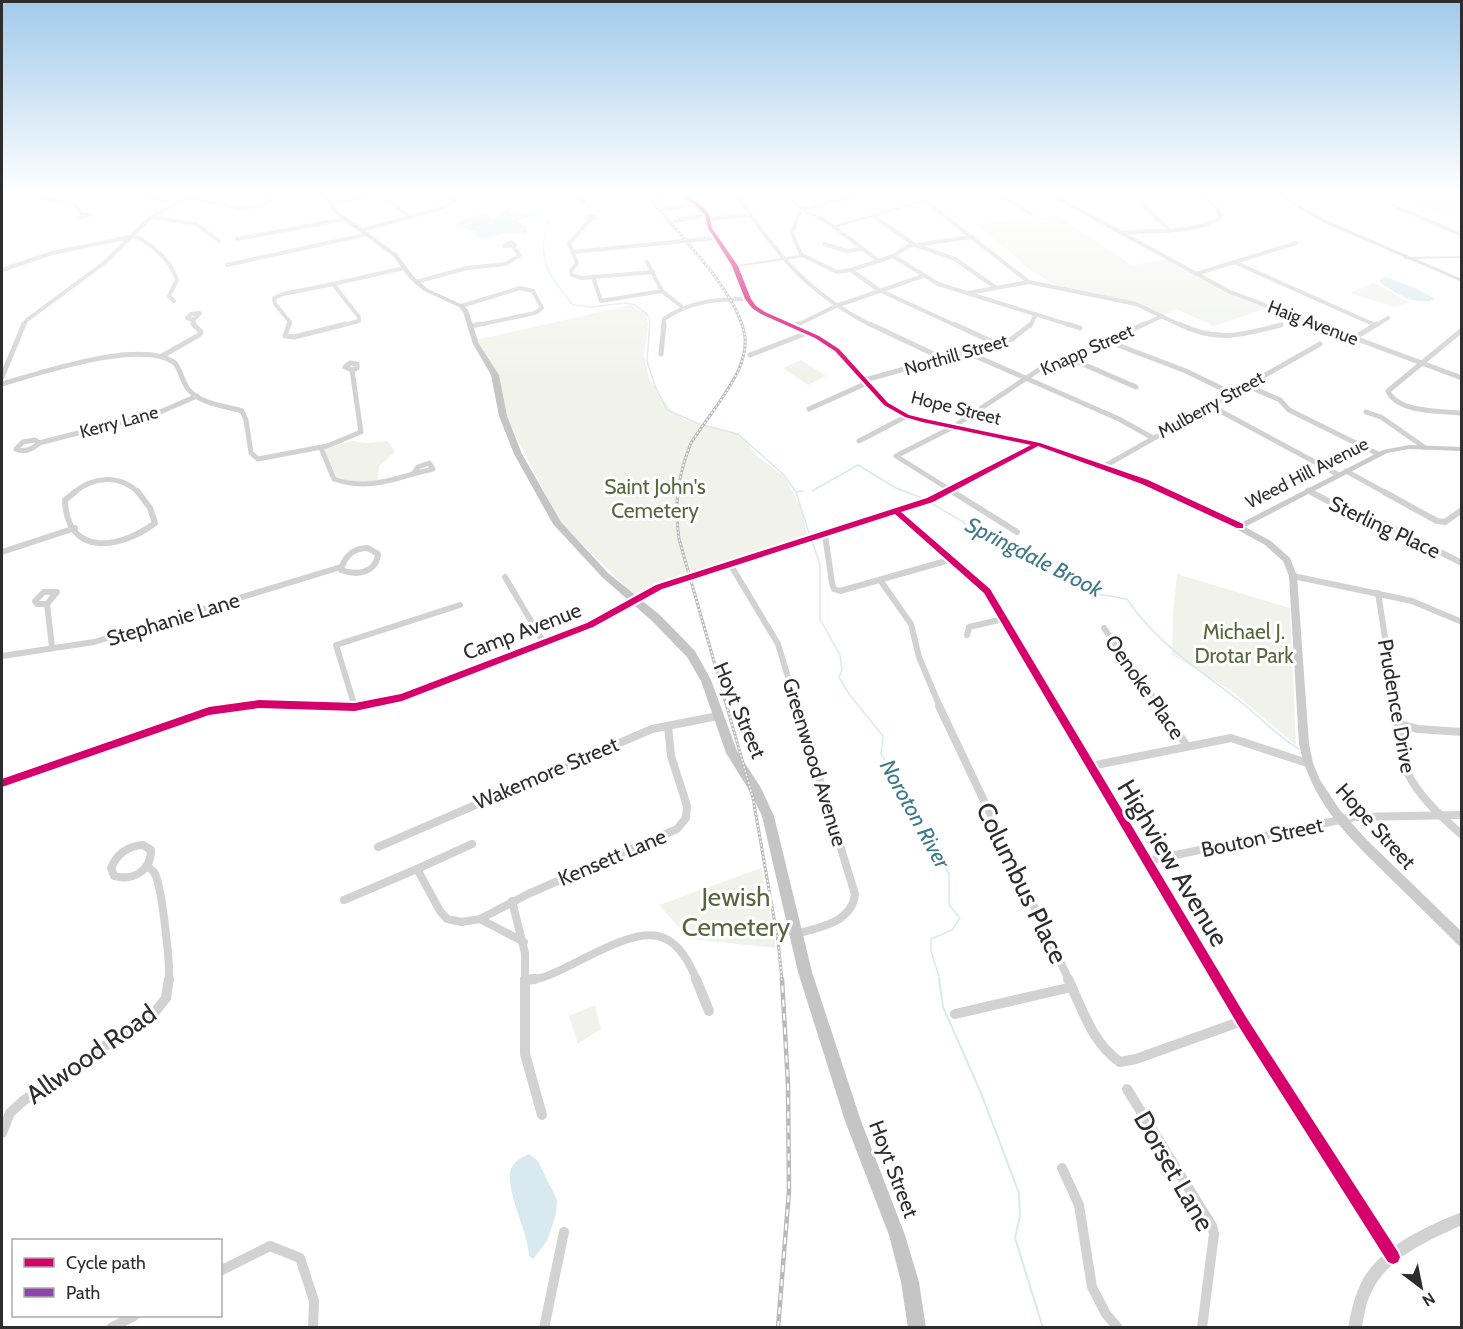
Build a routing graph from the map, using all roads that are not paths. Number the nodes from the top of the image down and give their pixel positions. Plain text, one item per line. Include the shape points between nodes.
1 (43, 256) edge
2 (112, 256) edge
3 (161, 256) edge
4 (265, 256) edge
5 (395, 256) edge
6 (519, 256) edge
7 (574, 256) edge
8 (728, 256) edge
9 (781, 256) edge
10 (798, 256) edge
11 (804, 256) edge
12 (872, 256) edge
13 (893, 256) joint
14 (946, 256) edge
15 (996, 256) edge
16 (1163, 256) edge
17 (1254, 256) edge
18 (1401, 256) edge
19 (1461, 257) edge
20 (1405, 258) junction
21 (784, 260) junction
22 (879, 261) junction
23 (647, 262) dead end
24 (1234, 262) junction
25 (227, 265) dead end
26 (735, 266) junction
27 (404, 268) junction
28 (2, 270) edge
29 (851, 270) junction
30 (652, 272) junction
31 (1196, 274) junction
32 (923, 276) junction
33 (593, 277) junction
34 (1461, 281) edge
35 (416, 282) junction
36 (1029, 282) junction
37 (333, 284) junction
38 (995, 287) junction
39 (879, 290) junction
40 (662, 291) junction
41 (968, 293) junction
42 (748, 298) junction
43 (174, 301) dead end
44 (461, 306) junction
45 (681, 306) junction
46 (836, 306) junction
47 (1036, 314) junction
48 (1162, 316) junction
49 (1388, 318) dead end
50 (193, 320) dead end
51 (1281, 325) dead end
52 (1375, 325) junction
53 (472, 326) junction
54 (793, 327) junction
55 (1080, 328) dead end
56 (1461, 330) edge
57 (807, 333) junction
58 (1354, 338) junction
59 (1107, 341) junction
60 (997, 344) junction
61 (1320, 344) dead end
62 (966, 352) junction
63 (661, 354) dead end
64 (162, 356) junction
65 (750, 356) dead end
66 (944, 358) junction
67 (1069, 358) junction
68 (1420, 363) junction
69 (352, 370) dead end
70 (2, 377) edge
71 (1461, 378) edge
72 (1026, 379) junction
73 (866, 382) junction
74 (2, 384) edge
75 (1248, 386) junction
76 (1136, 387) dead end
77 (1233, 394) junction
78 (197, 396) junction
79 (1210, 406) junction
80 (809, 409) dead end
81 (1366, 412) dead end
82 (1461, 412) edge
83 (908, 416) junction
84 (953, 427) junction
85 (1153, 438) junction
86 (859, 441) dead end
87 (39, 443) dead end
88 (1038, 444) junction
89 (1424, 447) junction
90 (321, 448) junction
91 (1461, 449) edge
92 (1378, 454) junction
93 (1103, 467) junction
94 (1342, 473) junction
95 (413, 474) dead end
96 (1308, 490) junction
97 (950, 491) junction
98 (1461, 510) edge
99 (896, 511) junction
100 (1240, 526) junction
101 (75, 528) junction
102 (1017, 532) dead end
103 (825, 535) junction
104 (2, 552) edge
105 (953, 559) junction
106 (1461, 563) edge
107 (730, 564) junction
108 (341, 567) junction
109 (1293, 576) junction
110 (505, 577) dead end
111 (880, 580) junction
112 (1378, 593) junction
113 (636, 600) junction
114 (47, 604) dead end
115 (460, 605) dead end
116 (1003, 619) junction
117 (1461, 622) edge
118 (1104, 628) dead end
119 (967, 635) dead end
120 (544, 643) junction
121 (52, 647) junction
122 (2, 656) edge
123 (355, 707) junction
124 (718, 716) junction
125 (1398, 724) junction
126 (668, 726) junction
127 (1461, 732) edge
128 (1187, 746) junction
129 (1307, 763) junction
130 (1091, 766) junction
131 (2, 783) edge
132 (1438, 814) junction
133 (1461, 815) edge
134 (1342, 820) junction
135 (1461, 835) edge
136 (472, 844) dead end
137 (378, 847) dead end
138 (1148, 861) junction
139 (147, 866) junction
140 (417, 869) junction
141 (344, 900) dead end
142 (512, 901) junction
143 (480, 919) junction
144 (795, 934) junction
145 (1461, 941) edge
146 (524, 942) junction
147 (526, 980) junction
148 (1071, 987) junction
149 (709, 1011) dead end
150 (956, 1014) dead end
151 (1242, 1021) junction
152 (1127, 1089) dead end
153 (542, 1115) dead end
154 (2, 1133) edge
155 (1062, 1168) dead end
156 (1461, 1218) edge
157 (564, 1232) dead end
158 (1393, 1257) junction
159 (222, 1270) edge
160 (132, 1317) edge
161 (111, 1328) edge
162 (313, 1328) edge
163 (544, 1328) edge
164 (917, 1328) edge
165 (1118, 1328) edge
166 (1202, 1328) edge
167 (1355, 1328) edge

1 - 28 street
2 - 70 street via 27,320
3 - 43 street via 177,280 169,296
4 - 25 street
5 - 27 main road
6 - 35 street via 510,264 468,268
7 - 33 street via 577,263 572,275
8 - 26 main road, Hope Street
9 - 21 street
10 - 21 street
11 - 29 street via 837,272
12 - 22 street
13 - 22 street
13 - 32 street
14 - 38 street
15 - 36 street
16 - 31 street, Haig Avenue
17 - 24 street
18 - 20 main road
19 - 20 street
20 - 34 main road
21 - 26 street
21 - 46 street via 803,281
22 - 29 street
23 - 30 street
24 - 31 street
24 - 52 street
26 - 42 main road, Hope Street
27 - 35 main road
27 - 37 street
29 - 39 street
30 - 33 street
30 - 40 street
31 - 58 street, Haig Avenue
32 - 39 street
32 - 41 street
33 - 40 street via 602,301
35 - 44 main road
36 - 38 street
36 - 48 street via 1136,303
37 - 37 street via 274,298 290,322 285,336 359,321
38 - 41 street
39 - 46 street
39 - 60 street
40 - 45 street
41 - 47 street
42 - 45 street
42 - 54 main road, Hope Street via 763,313
44 - 53 main road, Hoyt Street
44 - 53 street via 520,288 533,291 542,308 535,313
45 - 63 street via 664,319
46 - 54 street
46 - 66 street
47 - 55 street
47 - 60 street, Northill Street via 1024,332
48 - 51 street via 1193,331 1223,337
48 - 59 street, Knapp Street
49 - 52 street
50 - 64 street via 199,335
52 - 58 street
53 - 113 main road, Hoyt Street via 476,344 495,375 503,416 518,454 557,524 605,575
54 - 57 main road, Hope Street
56 - 68 street
57 - 65 street
57 - 73 main road, Hope Street via 837,350
58 - 68 street, Haig Avenue
59 - 67 street, Knapp Street
59 - 77 street
60 - 62 street, Northill Street
61 - 75 street, Mulberry Street
62 - 66 street, Northill Street
62 - 72 street
64 - 74 street via 125,353
64 - 78 street via 176,363 186,385
66 - 73 street, Northill Street
67 - 72 street, Knapp Street via 1043,366
67 - 76 street
68 - 71 street, Haig Avenue
68 - 82 street via 1388,391 1389,396 1412,409
69 - 90 street via 361,432
72 - 84 street, Knapp Street
72 - 85 street
73 - 80 street, Northill Street
73 - 83 main road, Hope Street via 886,404
75 - 77 street, Mulberry Street
75 - 92 street
77 - 79 street, Mulberry Street
78 - 87 street, Kerry Lane via 160,412
78 - 90 street via 245,414 253,457
79 - 85 street, Mulberry Street
79 - 94 street
81 - 89 street via 1381,417
83 - 84 main road, Hope Street
83 - 86 street
84 - 88 main road, Hope Street
84 - 97 street, Knapp Street via 896,456
85 - 93 street, Mulberry Street
88 - 93 main road, Hope Street
88 - 97 street, Camp Avenue
89 - 91 main road, Weed Hill Avenue
89 - 92 main road, Weed Hill Avenue
90 - 95 street via 334,479 350,485 368,486
92 - 94 main road, Weed Hill Avenue
93 - 100 main road, Hope Street
94 - 96 main road, Weed Hill Avenue
94 - 98 street via 1437,521 1445,522
96 - 100 main road, Weed Hill Avenue
96 - 106 street, Sterling Place
97 - 99 street, Camp Avenue
97 - 102 street
99 - 103 street, Camp Avenue
99 - 105 street, Highview Avenue
100 - 109 main road, Hope Street via 1280,552
101 - 101 street via 64,507 65,500 81,487 113,478 123,479 140,493 155,523 141,532 96,543 81,539
101 - 104 street
103 - 107 street, Camp Avenue
103 - 111 street via 836,591
105 - 111 street
105 - 116 street, Highview Avenue via 984,587
107 - 113 street, Camp Avenue via 659,587
107 - 144 street, Greenwood Avenue via 778,644 855,894 854,906 847,915
108 - 108 street, Stephanie Lane via 356,550 370,549 378,554 374,566 364,572 349,574
108 - 121 street, Stephanie Lane via 124,634
109 - 112 street
109 - 129 main road, Hope Street
110 - 120 street
111 - 148 street, Columbus Place via 911,624 919,657 942,714
112 - 117 street via 1412,601
112 - 125 street, Prudence Drive
113 - 120 street, Camp Avenue via 590,625
113 - 124 main road, Hoyt Street via 694,658
114 - 121 street
115 - 123 street via 336,645
116 - 119 street via 969,627
116 - 130 street, Highview Avenue
118 - 128 street, Oenoke Place
120 - 123 street, Camp Avenue via 402,697
121 - 122 street, Stephanie Lane
123 - 131 street, Camp Avenue via 258,704 209,711
124 - 126 street, Wakemore Street
124 - 144 main road, Hoyt Street via 732,753 768,816
125 - 127 street
125 - 132 street, Prudence Drive via 1411,782
126 - 137 street, Wakemore Street via 644,732
126 - 142 street, Kensett Lane via 671,756 687,806 683,823 670,833
128 - 129 street via 1231,738
128 - 130 street
129 - 134 main road, Hope Street via 1319,790
130 - 138 street, Highview Avenue
132 - 133 street, Bouton Street
132 - 134 street, Bouton Street via 1372,815
132 - 135 street, Prudence Drive
134 - 138 street, Bouton Street
134 - 145 main road, Hope Street
136 - 140 street
138 - 151 street, Highview Avenue
139 - 139 street, Allwood Road via 151,850 138,845 120,853 111,868 114,876 124,878
139 - 154 street, Allwood Road via 155,873 169,965 166,998 140,1024 23,1101 10,1113
140 - 141 street
140 - 143 street, Kensett Lane via 447,918 462,922
142 - 143 street, Kensett Lane
142 - 146 street
143 - 146 street, Kensett Lane
144 - 164 main road, Hoyt Street via 850,1113 901,1248
146 - 147 street
147 - 149 street via 543,978 633,937 656,935 670,940 682,952
147 - 153 street via 525,1054
148 - 150 street
148 - 151 street, Columbus Place via 1095,1036 1107,1053 1120,1062
151 - 158 street, Highview Avenue
152 - 166 street, Dorset Lane via 1212,1226
155 - 165 street via 1080,1209 1094,1297
156 - 158 street
157 - 163 street
158 - 167 street via 1369,1283
159 - 162 street via 270,1246 300,1258 317,1313
160 - 161 street

